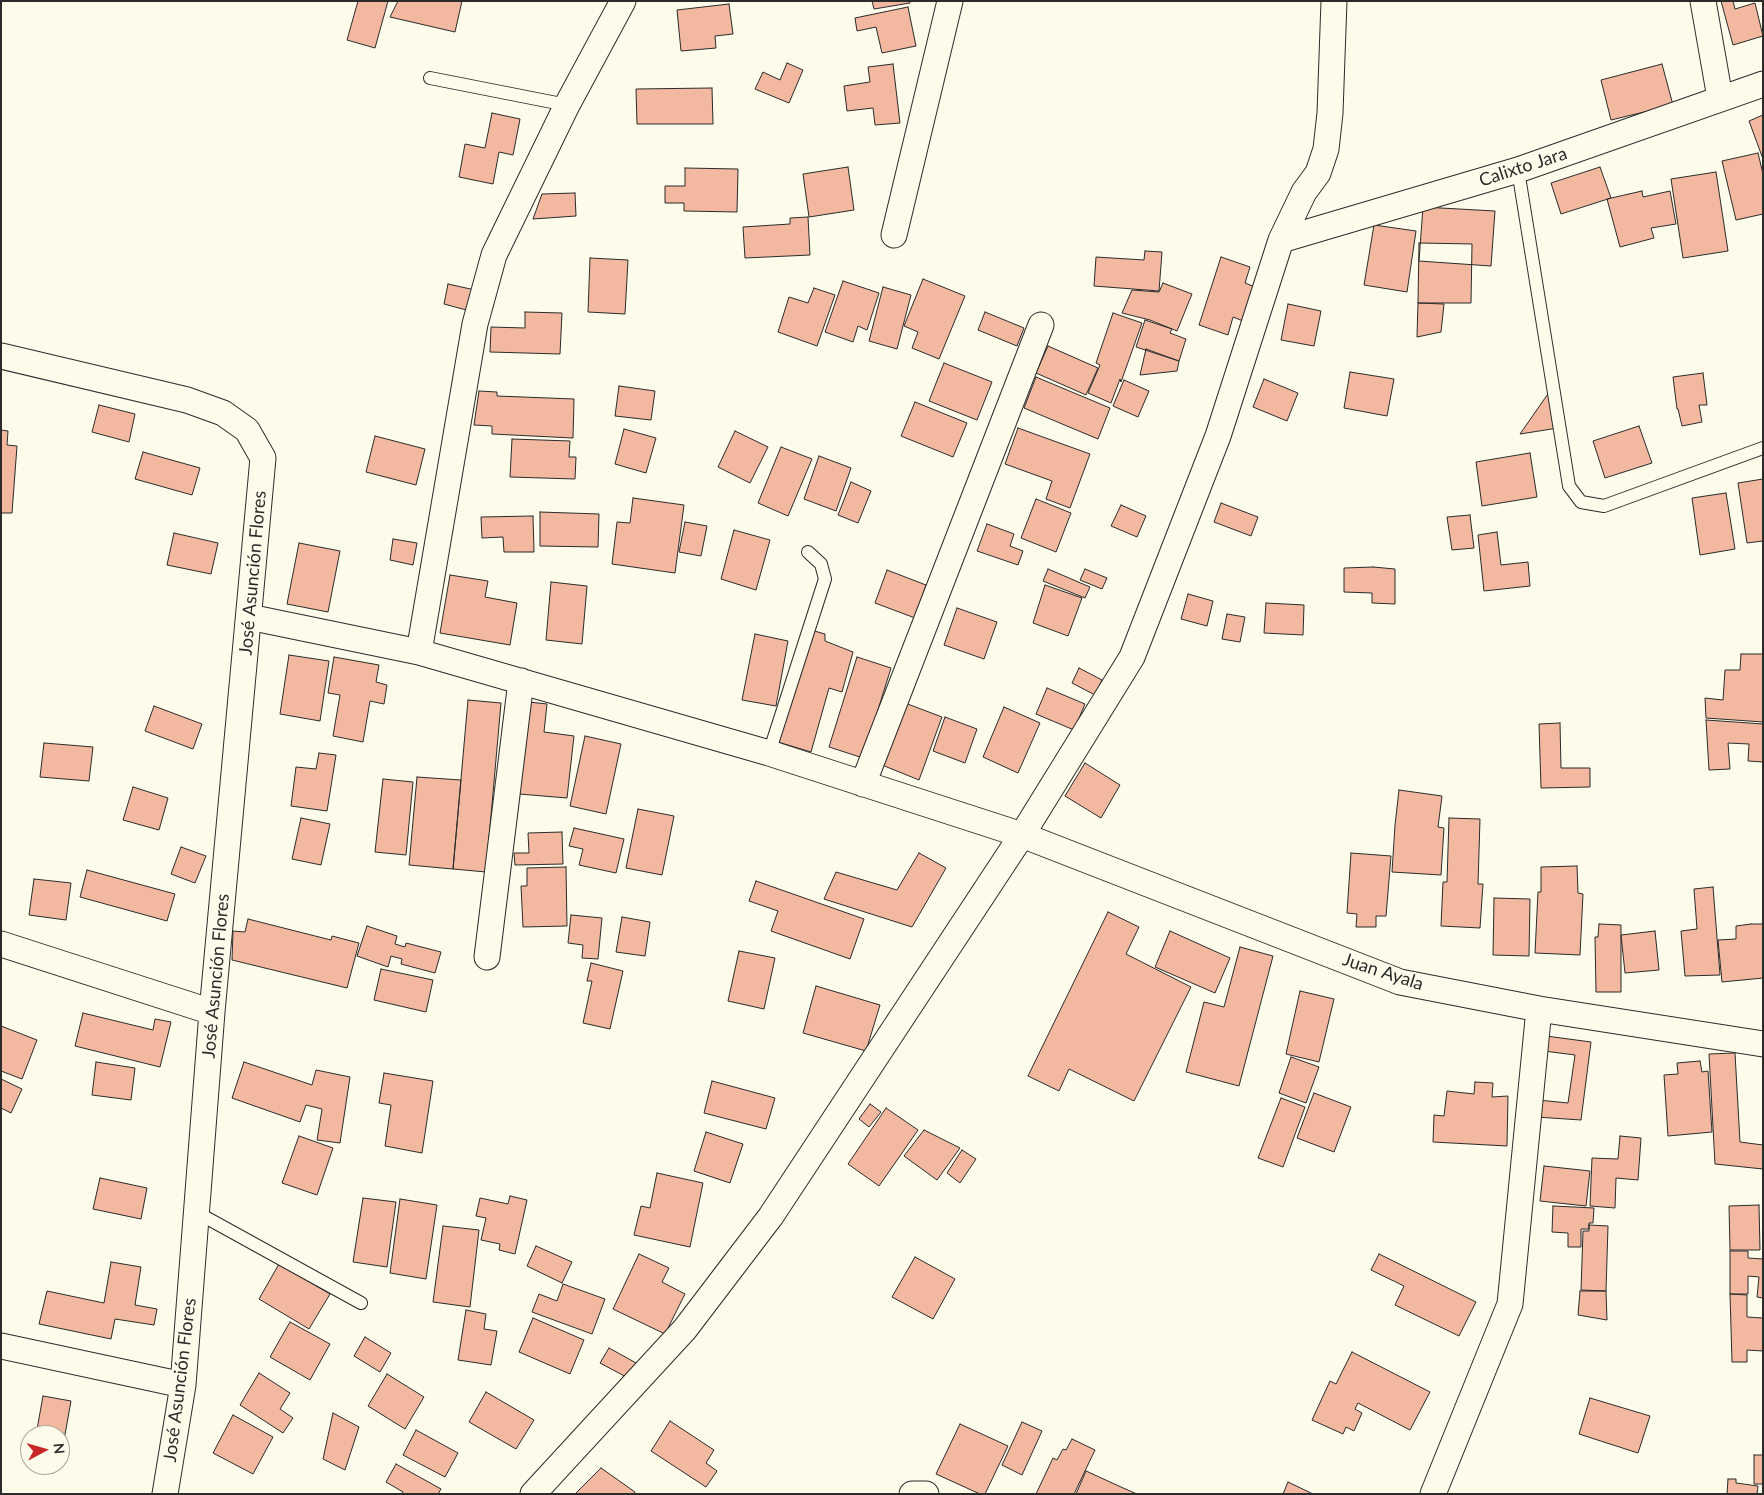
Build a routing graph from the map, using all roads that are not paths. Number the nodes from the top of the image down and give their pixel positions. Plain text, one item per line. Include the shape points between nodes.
1 (623, 1) edge
2 (950, 1) edge
3 (1334, 1) edge
4 (1703, 1) edge
5 (430, 78) dead end
6 (1763, 84) edge
7 (1720, 98) junction
8 (567, 105) junction
9 (1518, 170) junction
10 (894, 235) dead end
11 (1281, 240) junction
12 (1041, 325) dead end
13 (1, 356) edge
14 (1763, 448) edge
15 (808, 552) dead end
16 (249, 617) junction
17 (419, 652) junction
18 (521, 681) junction
19 (769, 753) junction
20 (863, 784) junction
21 (1022, 835) junction
22 (1, 944) edge
23 (487, 957) dead end
24 (1539, 1009) junction
25 (212, 1012) junction
26 (1763, 1044) edge
27 (196, 1212) junction
28 (362, 1303) dead end
29 (1, 1346) edge
30 (183, 1385) junction
31 (165, 1494) edge
32 (533, 1494) edge
33 (912, 1494) edge
34 (926, 1494) edge
35 (1433, 1494) edge

1 - 8 street
2 - 10 street
3 - 11 street via 1326,149 1318,173 1304,192
4 - 7 street
5 - 8 lane
6 - 7 street, Calixto Jara
7 - 9 street, Calixto Jara
8 - 17 street via 494,255 475,324
9 - 11 street, Calixto Jara
9 - 14 lane via 1569,486 1581,502 1604,506
11 - 21 street via 1218,436 1132,658
12 - 20 street
13 - 16 street, José Asunción Flores via 188,400 223,413 247,430 263,458
15 - 19 lane via 821,564 825,579
16 - 17 street, Juan Ayala
16 - 25 street, José Asunción Flores
17 - 18 street, Juan Ayala
18 - 19 street, Juan Ayala
18 - 23 street
19 - 20 street, Juan Ayala
20 - 21 street, Juan Ayala
21 - 24 street, Juan Ayala via 1400,982
21 - 32 street via 771,1216 685,1329
22 - 25 street
24 - 26 street, Juan Ayala
24 - 35 street via 1510,1304
25 - 27 street, José Asunción Flores
27 - 28 lane
27 - 30 street, José Asunción Flores
29 - 30 street
30 - 31 street, José Asunción Flores
33 - 34 street

